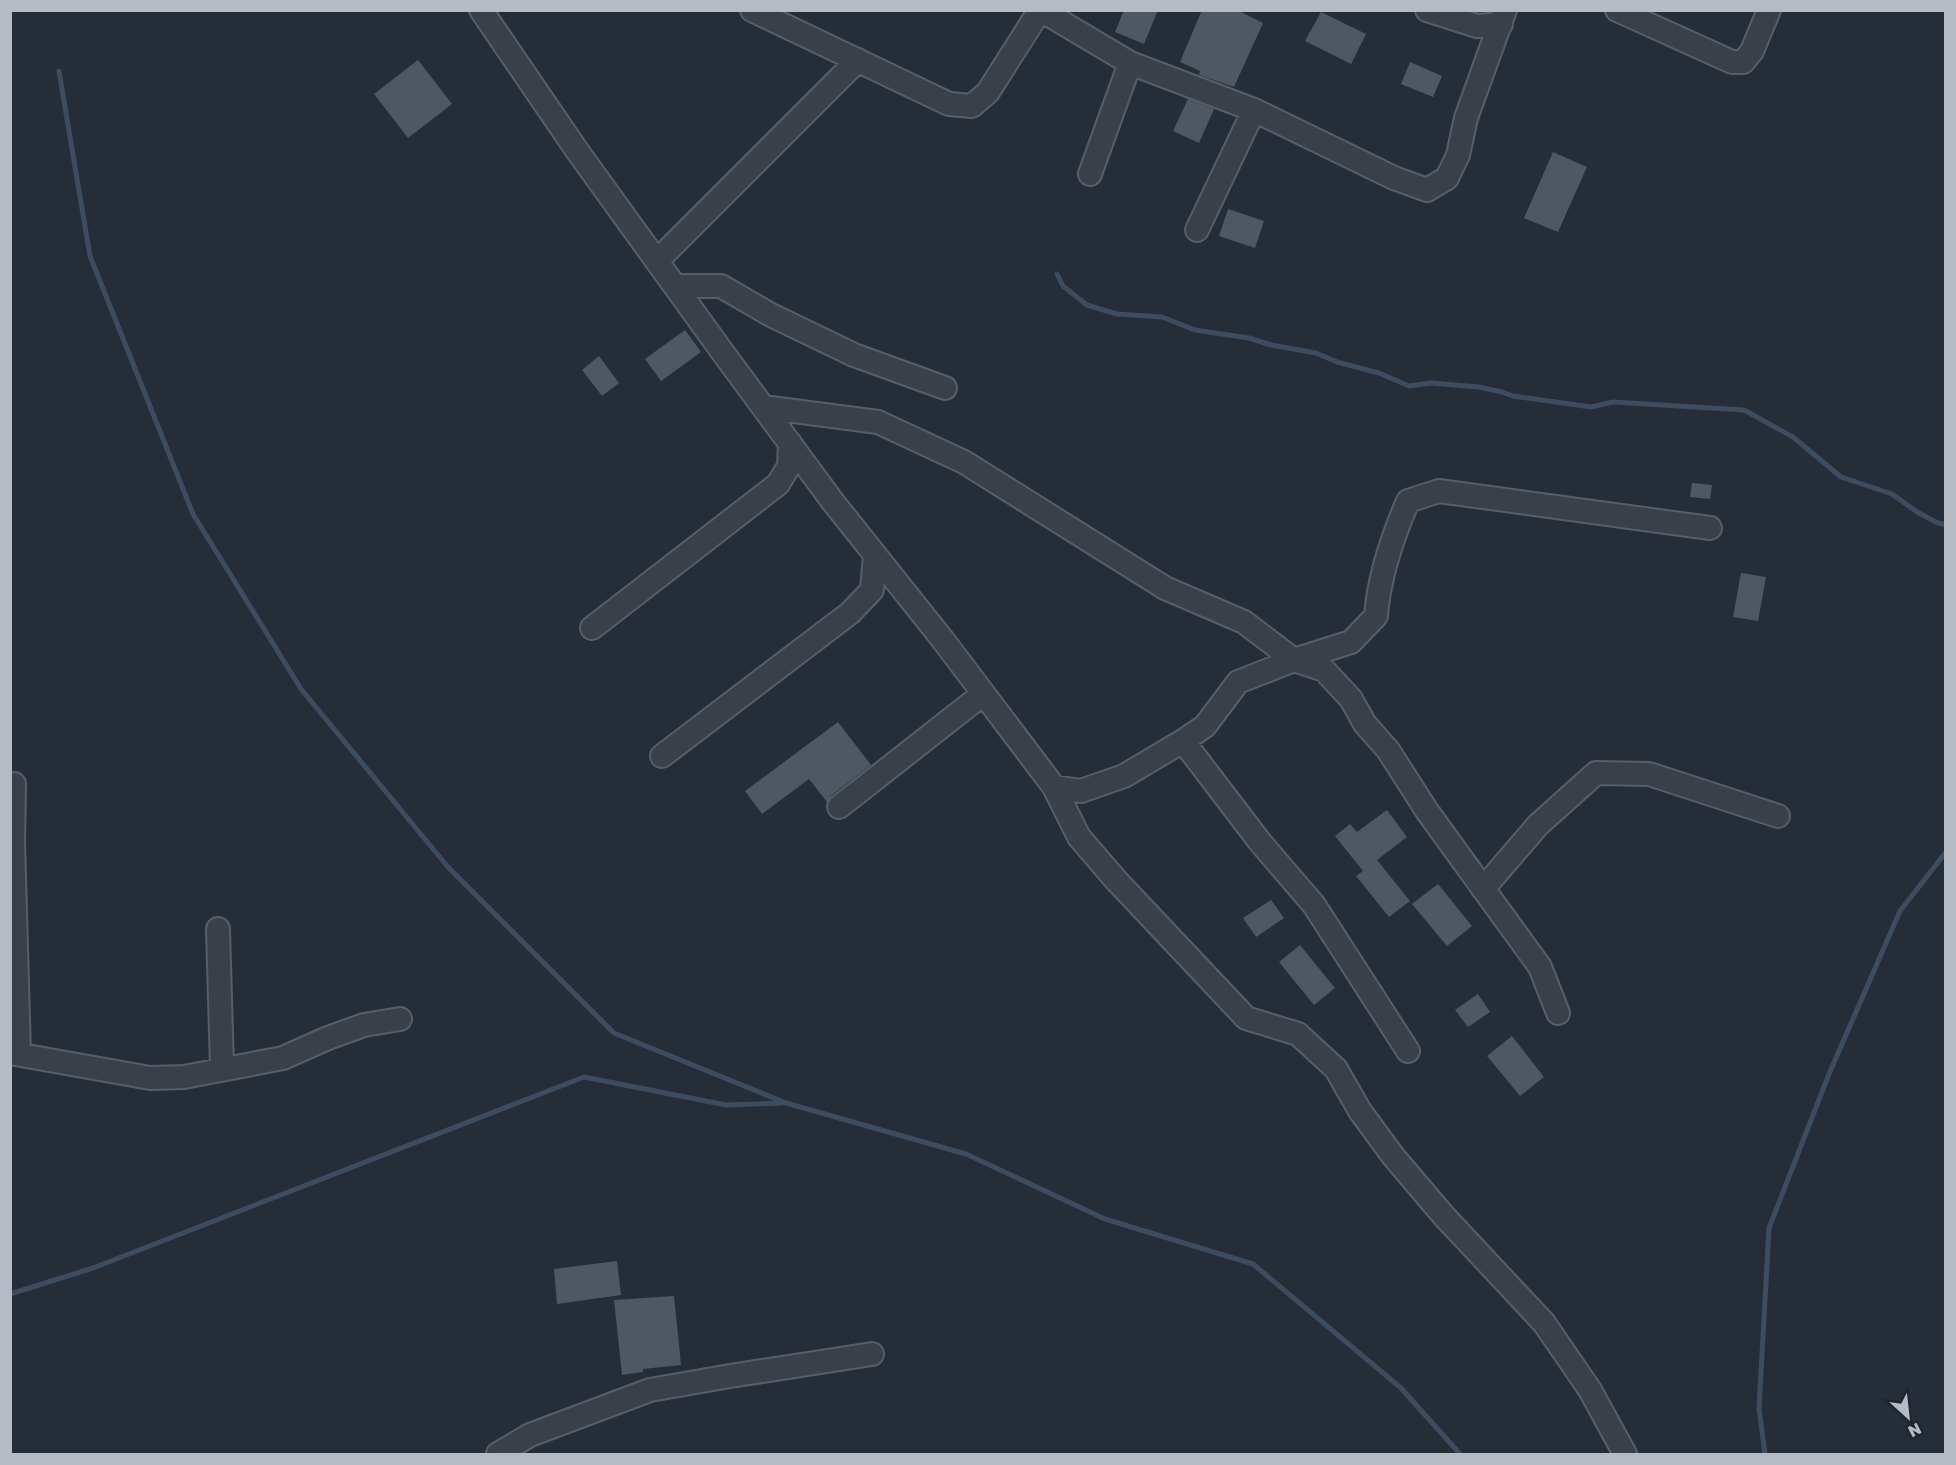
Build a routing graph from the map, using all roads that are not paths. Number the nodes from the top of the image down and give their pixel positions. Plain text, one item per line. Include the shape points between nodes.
1 (481, 10) edge
2 (753, 10) edge
3 (1040, 10) edge
4 (1427, 10) edge
5 (1617, 10) edge
6 (1769, 10) edge
7 (1503, 17) edge
8 (858, 60) junction
9 (1130, 63) junction
10 (1254, 110) junction
11 (1090, 174) dead end
12 (1197, 230) dead end
13 (657, 261) junction
14 (675, 286) junction
15 (945, 388) dead end
16 (763, 407) junction
17 (790, 443) junction
18 (1710, 528) dead end
19 (875, 555) junction
20 (591, 628) dead end
21 (1294, 660) junction
22 (983, 694) junction
23 (1183, 741) junction
24 (662, 756) dead end
25 (14, 784) dead end
26 (1053, 787) junction
27 (839, 807) dead end
28 (1778, 816) dead end
29 (1483, 889) junction
30 (218, 929) dead end
31 (1558, 1013) dead end
32 (400, 1019) dead end
33 (1408, 1051) dead end
34 (15, 1053) edge
35 (222, 1068) junction
36 (872, 1354) dead end
37 (498, 1455) edge
38 (1625, 1455) edge

1 - 13 street
2 - 8 street
3 - 8 street via 988,92 972,106 949,104
3 - 9 street
4 - 7 street via 1477,26
5 - 6 street via 1732,62 1743,62 1752,51
7 - 10 street via 1466,118 1458,155 1447,178 1427,190
8 - 13 street
9 - 10 street
9 - 11 street
10 - 12 street
13 - 14 street
14 - 15 street via 721,286 854,355
14 - 16 street
16 - 17 street
16 - 21 street via 879,422 964,462 1165,588 1244,622
17 - 19 street
17 - 20 street via 789,466 778,484
18 - 21 street via 1439,491 1408,501 1394,533 1378,592 1376,616 1351,642
19 - 22 street
19 - 24 street via 872,590 850,614
21 - 23 street via 1238,682 1205,726
21 - 29 street via 1324,670 1352,699 1365,724 1388,750
22 - 26 street
22 - 27 street
23 - 26 street via 1124,776 1082,791
23 - 33 street via 1314,905
25 - 34 street
26 - 38 street via 1079,837 1246,1018 1298,1034 1336,1069 1393,1156 1544,1323 1590,1390
28 - 29 street via 1649,774 1596,773 1538,825
29 - 31 street via 1540,967
30 - 35 street
32 - 35 street via 364,1025 283,1058
34 - 35 street via 150,1077 184,1077
36 - 37 street via 650,1390 530,1435

